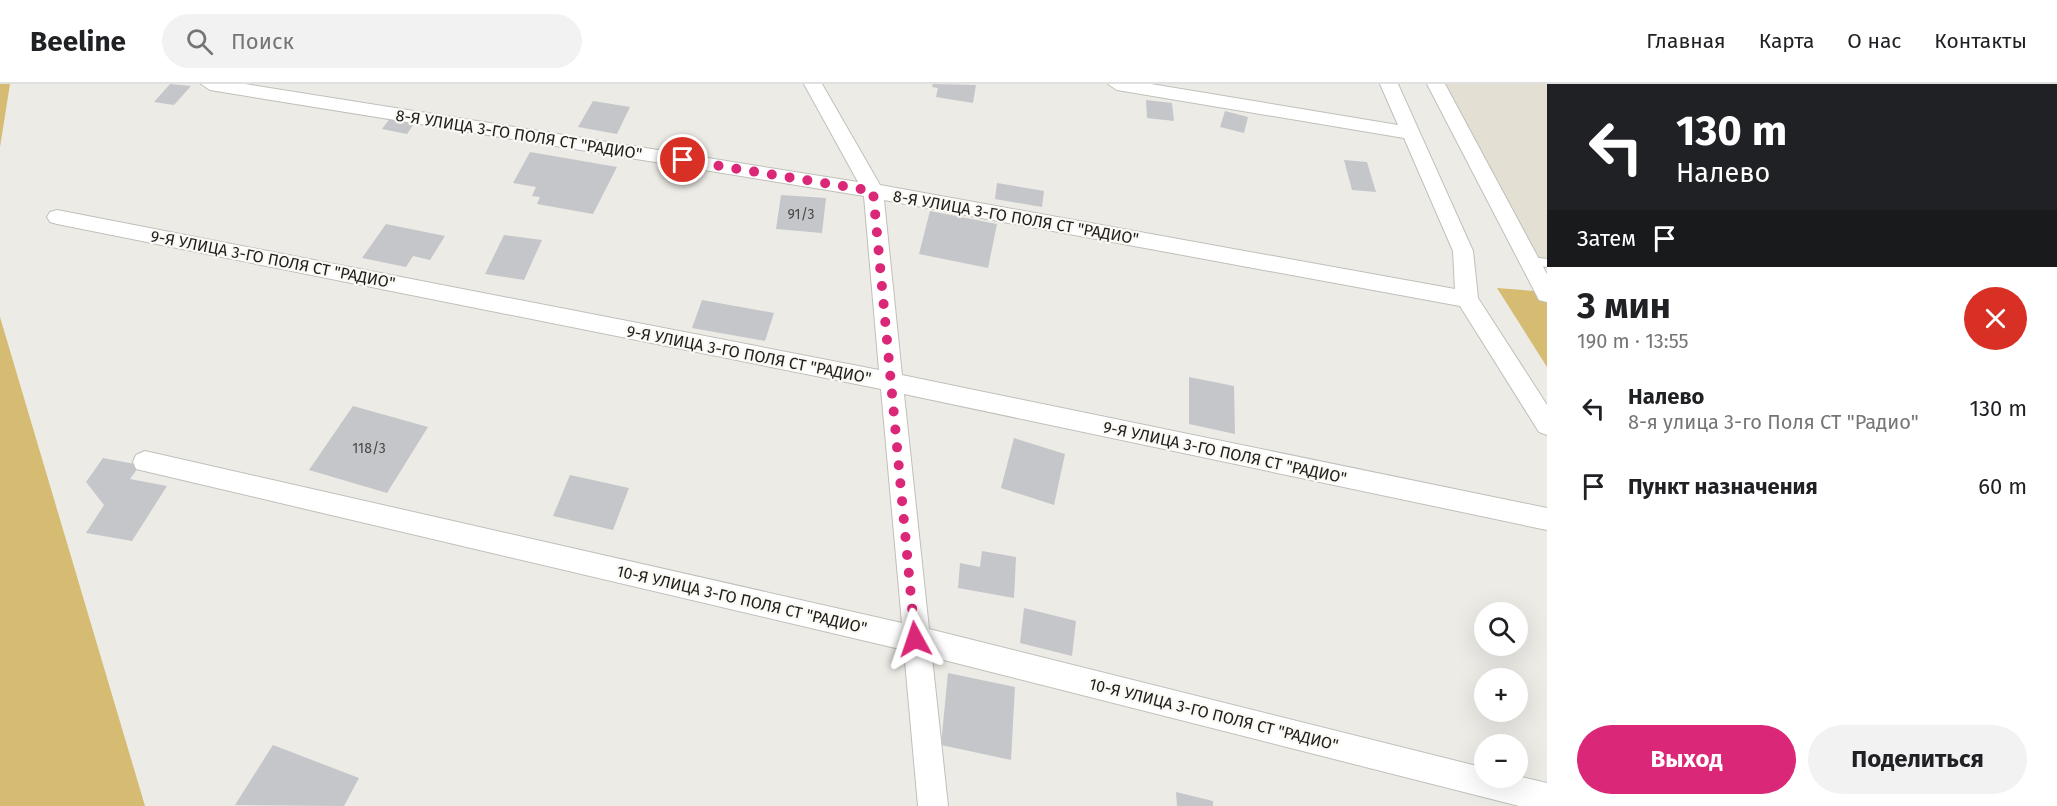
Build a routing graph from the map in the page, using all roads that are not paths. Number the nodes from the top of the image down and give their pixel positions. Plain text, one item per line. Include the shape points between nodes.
1 (210, 84) edge
2 (813, 84) edge
3 (1117, 84) edge
4 (1389, 84) edge
5 (1436, 84) edge
6 (1410, 133) junction
7 (873, 191) junction
8 (57, 217) dead end
9 (1538, 262) edge
10 (1547, 294) edge
11 (1467, 299) junction
12 (892, 382) junction
13 (1547, 425) edge
14 (145, 462) dead end
15 (1547, 519) edge
16 (915, 639) junction
17 (1547, 798) edge
18 (933, 806) edge

1 - 7 street, 8-Я УЛИЦА 3-ГО ПОЛЯ СТ "РАДИО"
2 - 7 street
3 - 6 street
4 - 6 street
5 - 9 street
6 - 11 street via 1463,251
7 - 11 street, 8-Я УЛИЦА 3-ГО ПОЛЯ СТ "РАДИО"
7 - 12 street
8 - 12 street, 9-Я УЛИЦА 3-ГО ПОЛЯ СТ "РАДИО"
9 - 10 street
11 - 13 street
12 - 15 street, 9-Я УЛИЦА 3-ГО ПОЛЯ СТ "РАДИО"
12 - 16 street
14 - 16 street, 10-Я УЛИЦА 3-ГО ПОЛЯ СТ "РАДИО"
16 - 17 street, 10-Я УЛИЦА 3-ГО ПОЛЯ СТ "РАДИО"
16 - 18 street

